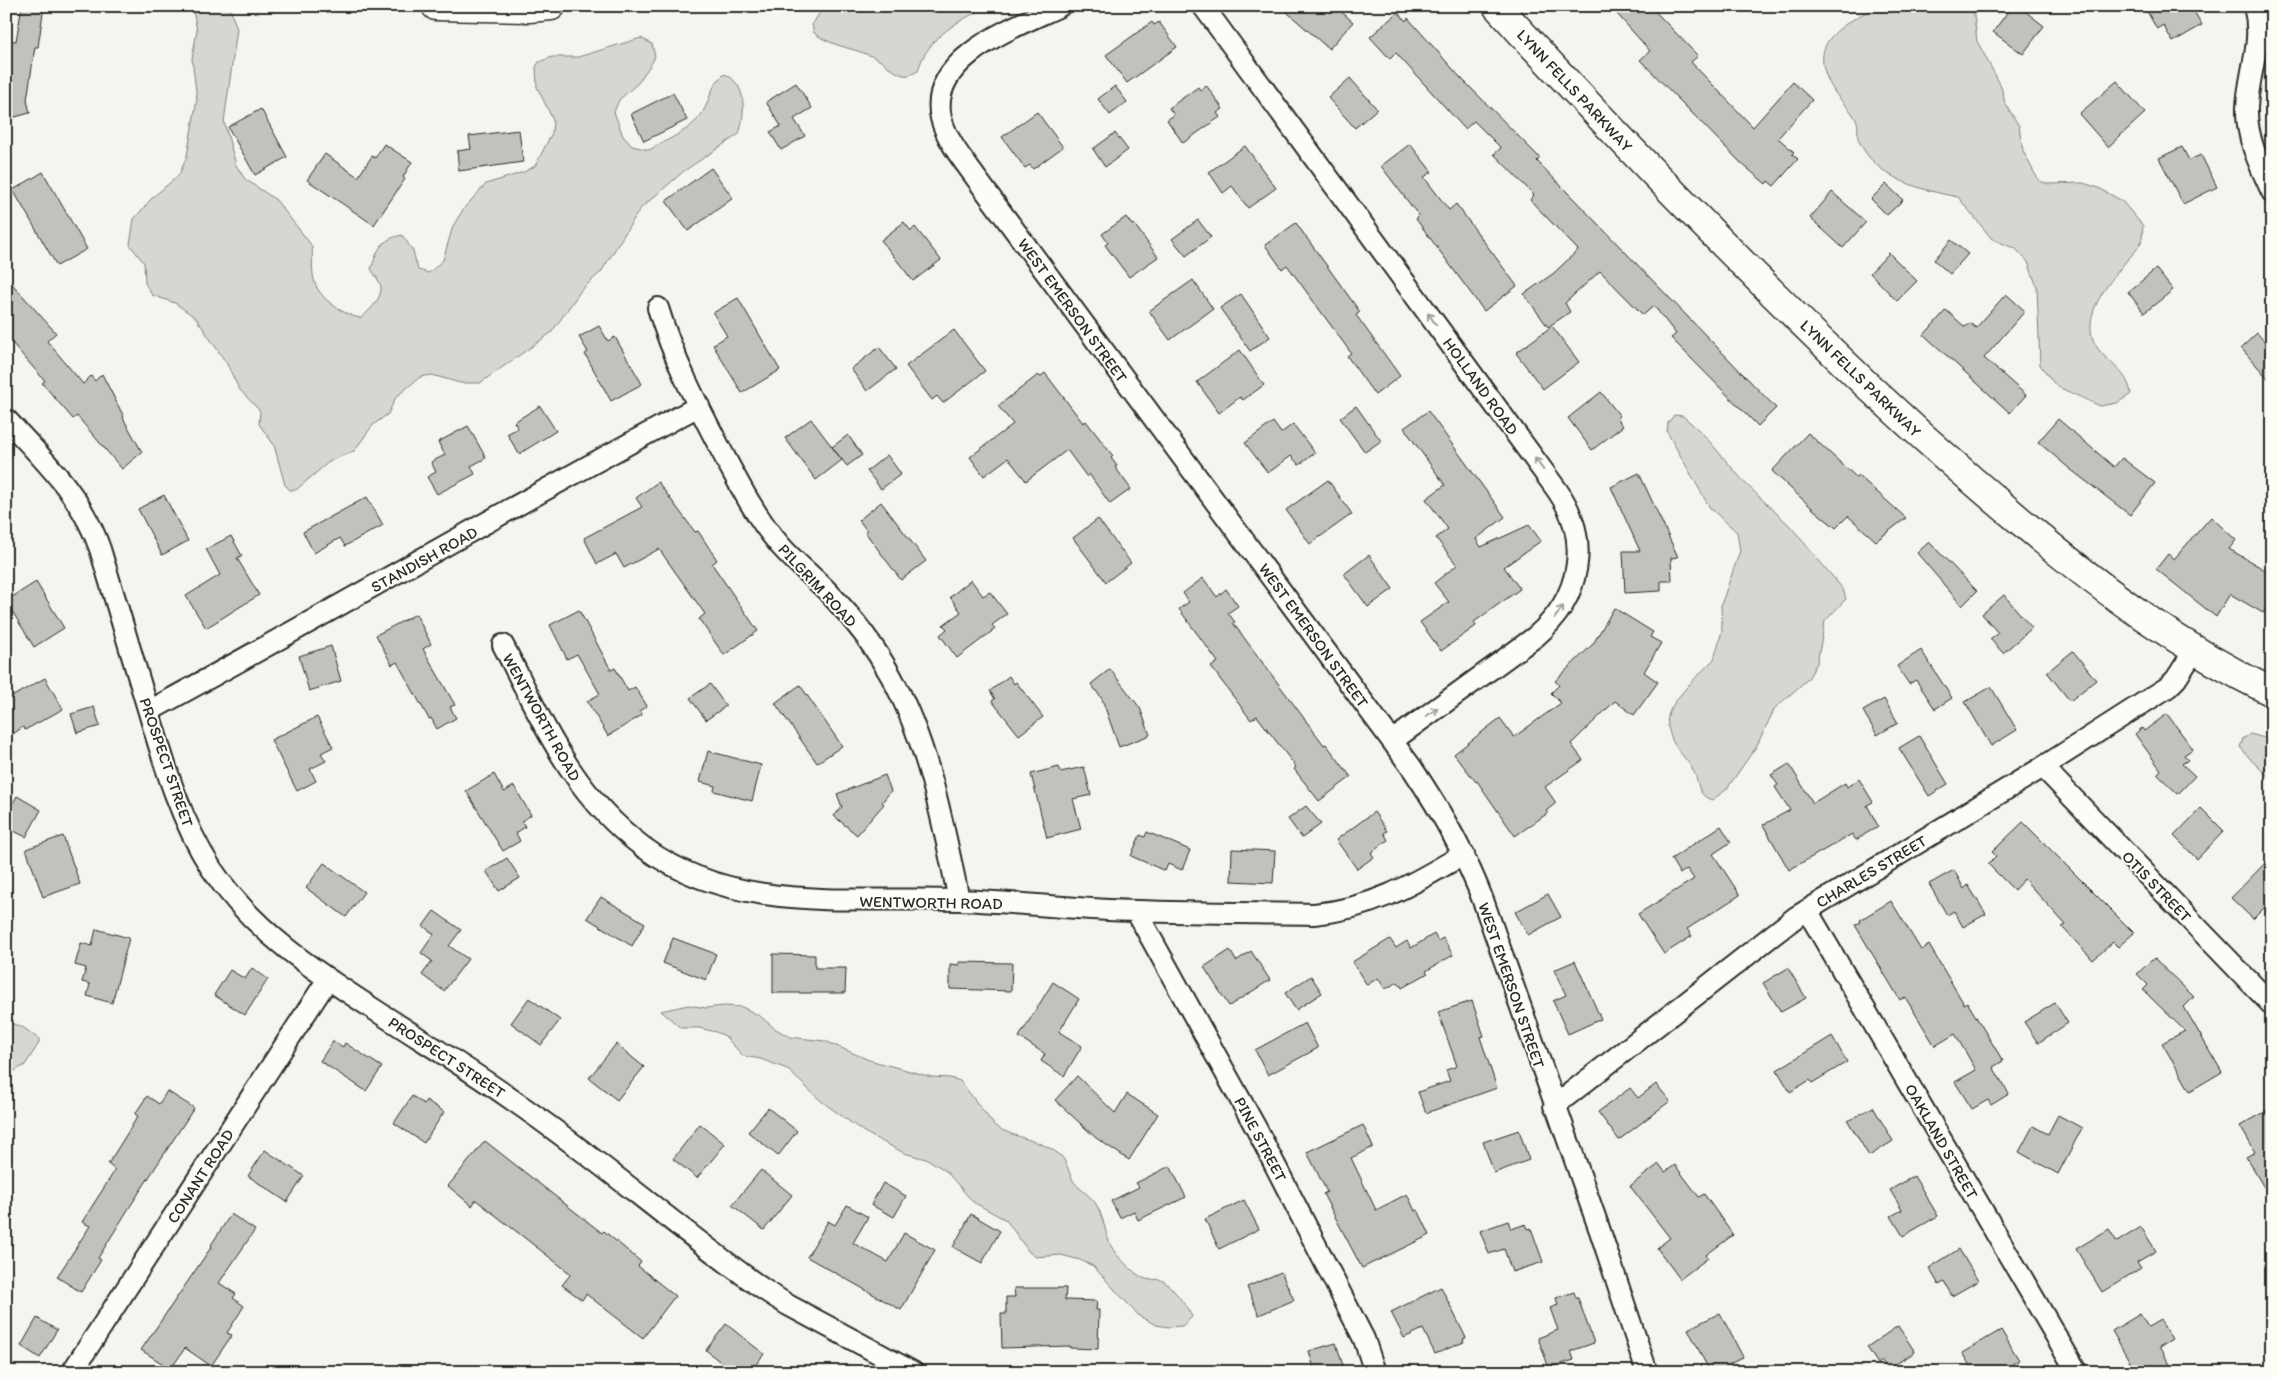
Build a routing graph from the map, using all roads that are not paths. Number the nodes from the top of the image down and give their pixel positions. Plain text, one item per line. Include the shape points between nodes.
1 (436, 6) edge
2 (551, 6) edge
3 (1060, 6) edge
4 (1203, 6) edge
5 (1497, 6) edge
6 (2254, 6) edge
7 (2272, 192) edge
8 (658, 308) dead end
9 (699, 406) junction
10 (6, 419) edge
11 (503, 646) dead end
12 (2194, 650) junction
13 (2272, 692) edge
14 (149, 711) junction
15 (1392, 741) junction
16 (2043, 767) junction
17 (1464, 854) junction
18 (959, 900) junction
19 (1807, 910) junction
20 (1136, 912) junction
21 (328, 980) junction
22 (2272, 1005) edge
23 (1554, 1106) junction
24 (72, 1372) edge
25 (913, 1372) edge
26 (1375, 1372) edge
27 (1647, 1372) edge
28 (2077, 1372) edge

1 - 2 main road
3 - 15 street, WEST EMERSON STREET via 993,38 965,57 944,88 940,105 944,126 976,178
15 -> 4 street, HOLLAND ROAD via 1554,619 1576,574 1578,549 1574,524 1558,490
5 - 12 main road, LYNN FELLS PARKWAY via 1561,77 1727,248 1884,402 2055,550 2118,599
6 - 7 street via 2258,41 2247,116 2255,152
8 - 9 street, PILGRIM ROAD via 674,353
9 - 14 street, STANDISH ROAD
9 - 18 street, PILGRIM ROAD via 767,529 845,610 891,676 911,720 934,786
10 - 14 street, PROSPECT STREET via 62,481 84,511 96,536
11 - 18 street, WENTWORTH ROAD via 559,754 578,782 616,825 668,863 718,885 774,896 865,901
12 - 13 main road, LYNN FELLS PARKWAY
12 - 16 street, CHARLES STREET via 2168,687
14 - 21 street, PROSPECT STREET via 174,790 193,837 210,866 250,918
15 - 17 street, WEST EMERSON STREET via 1429,794
16 - 19 street, CHARLES STREET
16 - 22 street, OTIS STREET
17 - 20 street, WENTWORTH ROAD via 1398,892 1335,912
17 - 23 street, WEST EMERSON STREET
18 - 20 street, WENTWORTH ROAD
19 - 23 street, CHARLES STREET
19 - 28 street, OAKLAND STREET
20 - 26 street, PINE STREET via 1256,1128 1364,1339
21 - 24 street, CONANT ROAD
21 - 25 street, PROSPECT STREET via 549,1125 763,1289
23 - 27 street, WEST EMERSON STREET

